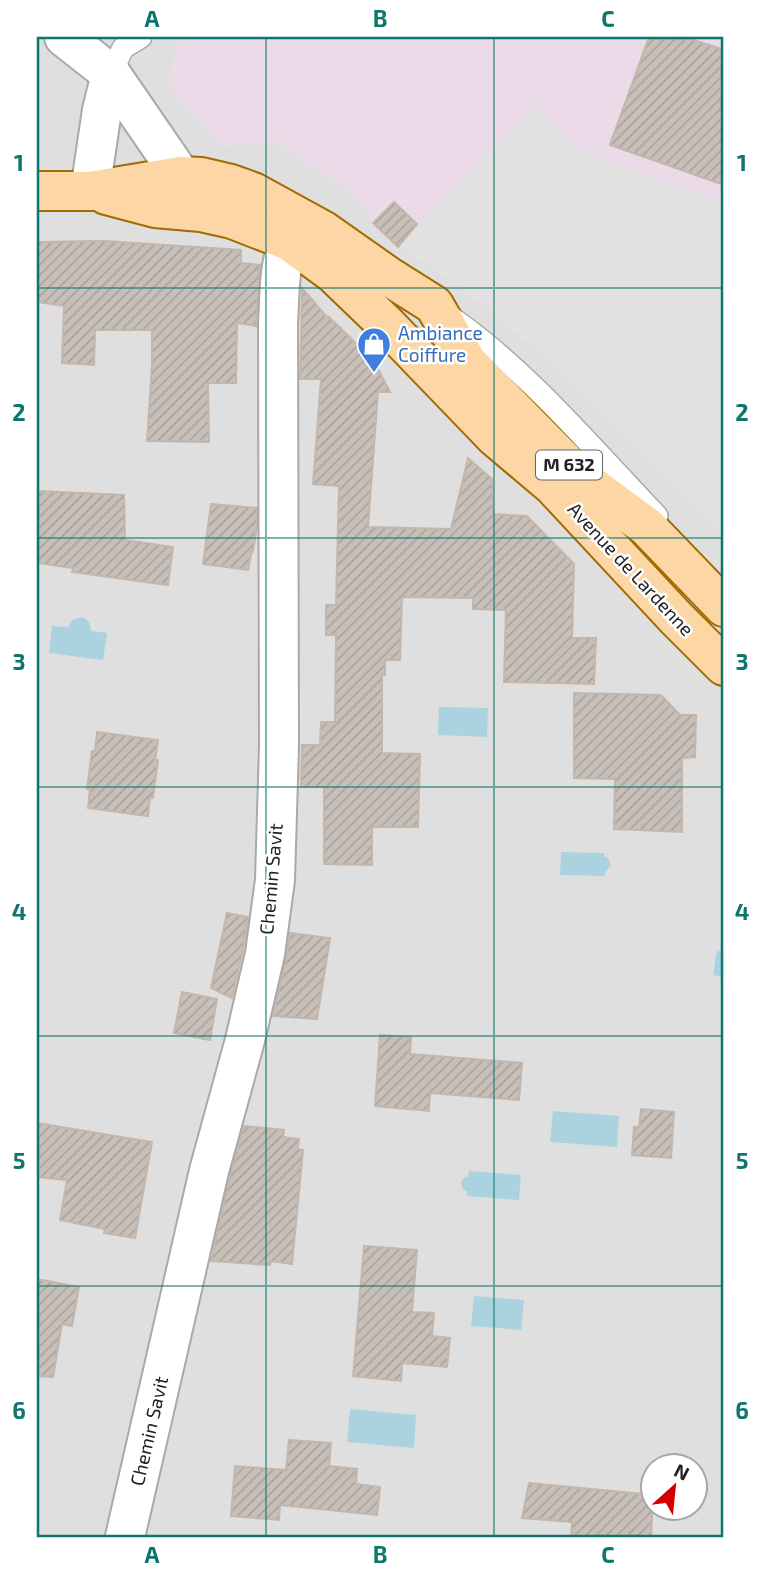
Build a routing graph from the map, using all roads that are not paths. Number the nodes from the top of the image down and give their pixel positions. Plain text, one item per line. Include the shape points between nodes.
1 (64, 37) edge
2 (124, 49) edge
3 (181, 176) junction
4 (37, 191) edge
5 (90, 191) junction
6 (307, 236) junction
7 (433, 305) junction
8 (724, 586) edge
9 (724, 607) edge
10 (724, 666) edge
11 (125, 1537) edge

1 - 2 street
2 - 3 street
2 - 5 street via 102,110
3 - 5 main road, Avenue de Lardenne / M 632
3 - 6 main road, Avenue de Lardenne / M 632 via 253,192
4 - 5 main road, Avenue de Lardenne / M 632
5 - 6 main road, Avenue de Lardenne / M 632
6 - 7 main road, Avenue de Lardenne / M 632 via 388,276
6 - 10 main road, Avenue de Lardenne / M 632 via 334,274 495,437 553,486
6 - 11 street, Chemin Savit via 283,258 278,323 279,746 275,880 265,954 209,1171
7 - 8 lane, Avenue de Lardenne via 530,384
7 - 9 main road, Avenue de Lardenne / M 632 via 467,362 581,478 647,527

